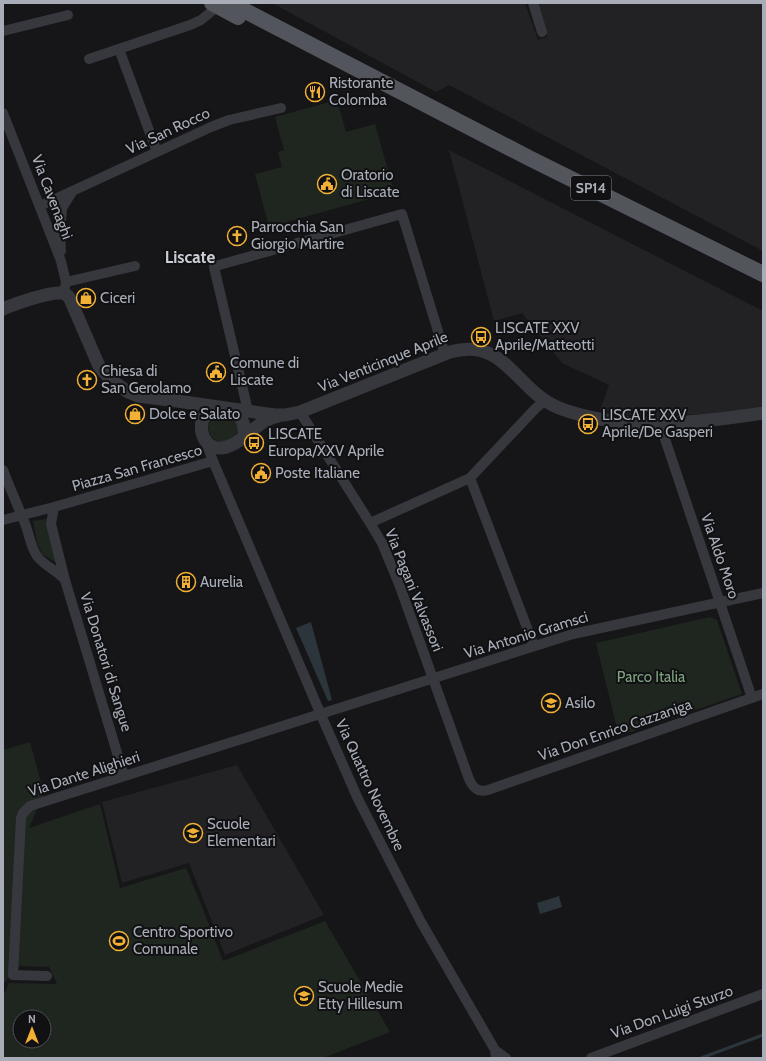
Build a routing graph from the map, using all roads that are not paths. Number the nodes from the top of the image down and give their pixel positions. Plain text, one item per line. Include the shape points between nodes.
1 (533, 3) edge
2 (220, 4) edge
3 (68, 15) dead end
4 (3, 31) edge
5 (542, 32) dead end
6 (119, 49) junction
7 (90, 59) dead end
8 (281, 108) dead end
9 (3, 113) edge
10 (158, 152) junction
11 (72, 192) junction
12 (40, 206) junction
13 (61, 261) junction
14 (135, 266) dead end
15 (763, 274) edge
16 (65, 287) junction
17 (3, 309) edge
18 (445, 354) junction
19 (545, 400) junction
20 (187, 402) junction
21 (217, 407) junction
22 (232, 409) junction
23 (248, 411) junction
24 (300, 412) junction
25 (763, 413) edge
26 (282, 415) junction
27 (661, 423) junction
28 (202, 429) junction
29 (243, 435) junction
30 (206, 442) junction
31 (226, 447) junction
32 (213, 461) junction
33 (3, 470) edge
34 (470, 478) junction
35 (54, 507) junction
36 (22, 516) junction
37 (3, 520) edge
38 (239, 521) joint
39 (370, 522) junction
40 (65, 580) junction
41 (763, 593) edge
42 (720, 602) junction
43 (534, 646) junction
44 (433, 679) junction
45 (763, 694) edge
46 (752, 698) junction
47 (320, 715) junction
48 (124, 776) junction
49 (476, 789) joint
50 (47, 976) dead end
51 (763, 994) edge
52 (496, 1054) edge
53 (506, 1058) edge
54 (591, 1058) edge

1 - 5 street
2 - 6 street via 201,20 190,25
2 - 15 main road, SP14 via 419,100 529,158
3 - 4 street
6 - 7 street
6 - 10 street
8 - 10 street, Via San Rocco via 222,122
9 - 12 street, Via Cavenaghi
10 - 11 street, Via San Rocco
11 - 12 street, Via San Rocco
11 - 13 street via 62,208
12 - 13 street, Via Cavenaghi
13 - 16 street, Via Cavenaghi
14 - 16 street
16 - 17 street
16 - 20 street via 97,362 110,379 134,395
18 - 19 street, Via Venticinque Aprile via 467,348 487,352 499,359 529,389
18 - 23 street via 402,214 214,267
18 - 24 street, Via Venticinque Aprile
19 - 27 street, Via Venticinque Aprile via 594,417 626,422
19 - 34 street
20 - 21 street
20 - 28 street
21 - 22 street
21 - 28 street via 205,413
22 - 23 street, Via Venticinque Aprile
22 - 29 street via 244,422
23 - 26 street, Via Venticinque Aprile
23 - 29 street via 248,423
24 - 26 street, Via Venticinque Aprile
24 - 39 street, Via Pagani Valvassori
25 - 27 street, Via Venticinque Aprile
26 - 29 street, Via Venticinque Aprile via 268,419
27 - 42 street, Via Aldo Moro
28 - 30 street
29 - 31 street
30 - 31 street via 213,447
30 - 32 street
31 - 32 street via 217,453
32 - 35 street, Piazza San Francesco
32 - 38 street, Piazza San Francesco
33 - 36 street, Via Donatori di Sangue
34 - 39 street
34 - 43 street
35 - 36 street, Piazza San Francesco
35 - 40 street, Via Donatori di Sangue via 51,524
36 - 37 street, Piazza San Francesco
36 - 40 street, Via Donatori di Sangue via 37,557
38 - 47 street, Via Quattro Novembre
39 - 44 street, Via Pagani Valvassori via 392,565
40 - 48 street, Via Donatori di Sangue
41 - 42 street, Via Antonio Gramsci
42 - 43 street, Via Antonio Gramsci via 586,631
42 - 46 street, Via Aldo Moro
43 - 44 street, Via Antonio Gramsci
44 - 47 street, Via Antonio Gramsci
44 - 49 street, Via Pagani Valvassori via 469,779
45 - 46 street, Via Don Enrico Cazzaniga
46 - 49 street, Via Don Enrico Cazzaniga via 488,790
47 - 48 street, Via Dante Alighieri
47 - 52 street, Via Quattro Novembre via 389,862
48 - 50 street, Via Dante Alighieri via 34,804 27,808 22,816 13,975
51 - 54 street, Via Don Luigi Sturzo
52 - 53 street, Via Quattro Novembre

